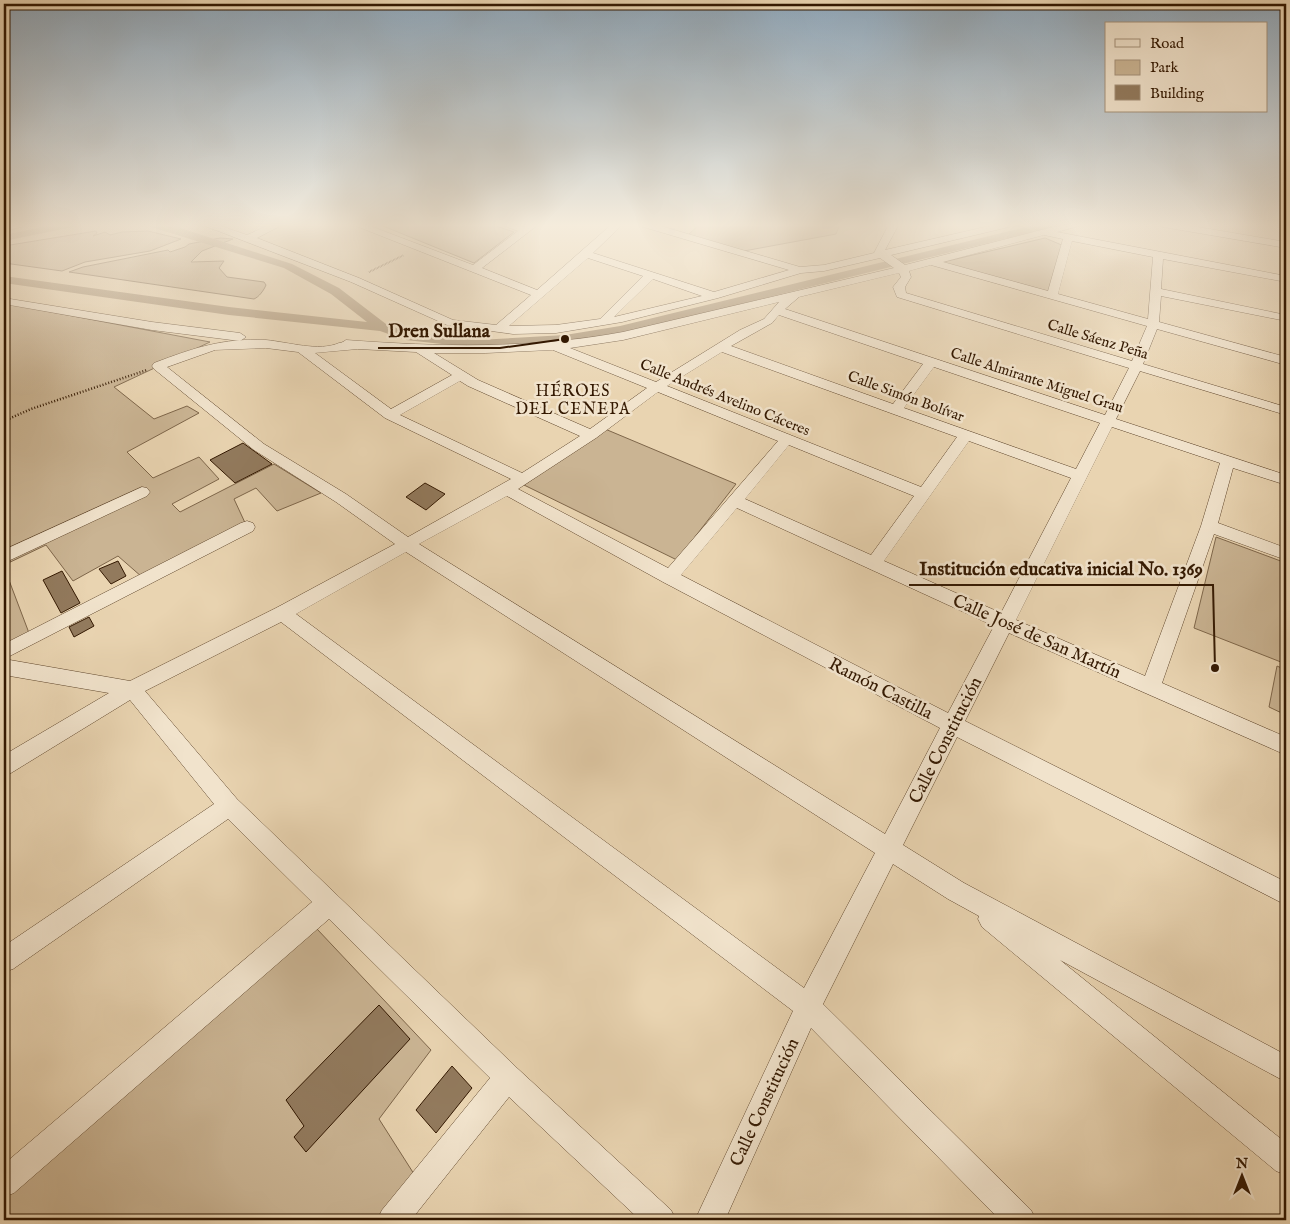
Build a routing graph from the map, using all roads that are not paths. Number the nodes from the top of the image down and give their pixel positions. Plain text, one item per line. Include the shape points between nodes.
1 (358, 281) edge
2 (506, 281) edge
3 (554, 281) edge
4 (645, 281) edge
5 (669, 281) edge
6 (763, 281) edge
7 (850, 281) edge
8 (903, 281) edge
9 (999, 281) edge
10 (1056, 281) edge
11 (1156, 281) edge
12 (1155, 291) junction
13 (539, 294) junction
14 (799, 294) junction
15 (714, 296) junction
16 (1052, 296) junction
17 (4, 301) edge
18 (778, 311) junction
19 (1286, 318) edge
20 (604, 322) junction
21 (1153, 325) junction
22 (499, 328) junction
23 (517, 332) junction
24 (358, 345) junction
25 (552, 346) junction
26 (721, 347) junction
27 (421, 348) junction
28 (302, 349) junction
29 (931, 362) junction
30 (1286, 362) edge
31 (1136, 367) junction
32 (461, 375) junction
33 (657, 387) junction
34 (896, 410) junction
35 (1286, 411) edge
36 (390, 415) junction
37 (1109, 421) junction
38 (591, 435) junction
39 (966, 435) junction
40 (787, 439) junction
41 (1228, 461) junction
42 (1080, 476) junction
43 (1286, 480) edge
44 (515, 484) junction
45 (142, 492) dead end
46 (925, 494) junction
47 (734, 500) junction
48 (1209, 526) junction
49 (247, 527) dead end
50 (408, 544) junction
51 (1286, 554) edge
52 (4, 557) edge
53 (874, 563) junction
54 (669, 578) junction
55 (282, 613) junction
56 (1005, 623) junction
57 (4, 652) edge
58 (4, 667) edge
59 (1151, 686) junction
60 (132, 689) junction
61 (953, 725) junction
62 (1286, 746) edge
63 (4, 766) edge
64 (229, 806) junction
65 (890, 849) junction
66 (956, 891) junction
67 (1286, 894) edge
68 (328, 904) junction
69 (4, 960) edge
70 (808, 1007) junction
71 (1286, 1070) edge
72 (508, 1077) junction
73 (1286, 1161) edge
74 (4, 1183) edge
75 (392, 1220) edge
76 (661, 1220) edge
77 (710, 1220) edge
78 (1021, 1220) edge

1 - 22 street via 451,323
2 - 13 street
3 - 13 street
4 - 20 street
5 - 15 street
6 - 15 street
7 - 14 street
8 - 31 street, Calle Sáenz Peña via 899,291 909,299
9 - 16 street
10 - 16 street
11 - 12 street, Calle Constitución
12 - 19 street
12 - 21 street, Calle Constitución
13 - 22 street
14 - 18 street via 787,300
14 - 25 street via 624,336
15 - 20 street
16 - 21 street
17 - 24 street via 230,336
18 - 26 street via 768,321
18 - 29 street, Calle Almirante Miguel Grau
20 - 23 street
21 - 30 street
21 - 31 street, Calle Constitución
22 - 23 street
23 - 25 street, Calle Andrés Avelino Cáceres
24 - 27 street
24 - 28 street
25 - 27 street via 467,350
25 - 33 street, Calle Andrés Avelino Cáceres
26 - 33 street
26 - 34 street, Calle Simón Bolívar
27 - 32 street
28 - 36 street, Ramón Castilla
28 - 50 street via 266,344 214,346 158,366 259,447
29 - 34 street
29 - 37 street, Calle Almirante Miguel Grau
31 - 35 street, Calle Sáenz Peña
31 - 37 street, Calle Constitución
32 - 36 street
32 - 38 street
33 - 38 street
33 - 40 street, Calle Andrés Avelino Cáceres
34 - 39 street, Calle Simón Bolívar
36 - 44 street, Ramón Castilla
37 - 41 street, Calle Almirante Miguel Grau
37 - 42 street, Calle Constitución
38 - 44 street
39 - 42 street, Calle Simón Bolívar
39 - 46 street
40 - 46 street, Calle Andrés Avelino Cáceres
40 - 47 street
41 - 43 street, Calle Almirante Miguel Grau
41 - 48 street
42 - 56 street, Calle Constitución
44 - 50 street
44 - 54 street, Ramón Castilla
45 - 52 street
46 - 53 street
47 - 53 street, Calle José de San Martín
47 - 54 street
48 - 51 street
48 - 59 street
49 - 57 street
50 - 55 street
50 - 65 street
53 - 56 street, Calle José de San Martín
54 - 61 street, Ramón Castilla
55 - 60 street
55 - 70 street
56 - 59 street, Calle José de San Martín
56 - 61 street, Calle Constitución
58 - 60 street
59 - 62 street, Calle José de San Martín
60 - 63 street
60 - 64 street
61 - 65 street, Calle Constitución
61 - 67 street, Ramón Castilla
64 - 68 street
64 - 69 street
65 - 66 street
65 - 70 street, Calle Constitución
66 - 71 street
66 - 73 street
68 - 72 street
68 - 74 street
70 - 77 street, Calle Constitución
70 - 78 street
72 - 75 street
72 - 76 street

